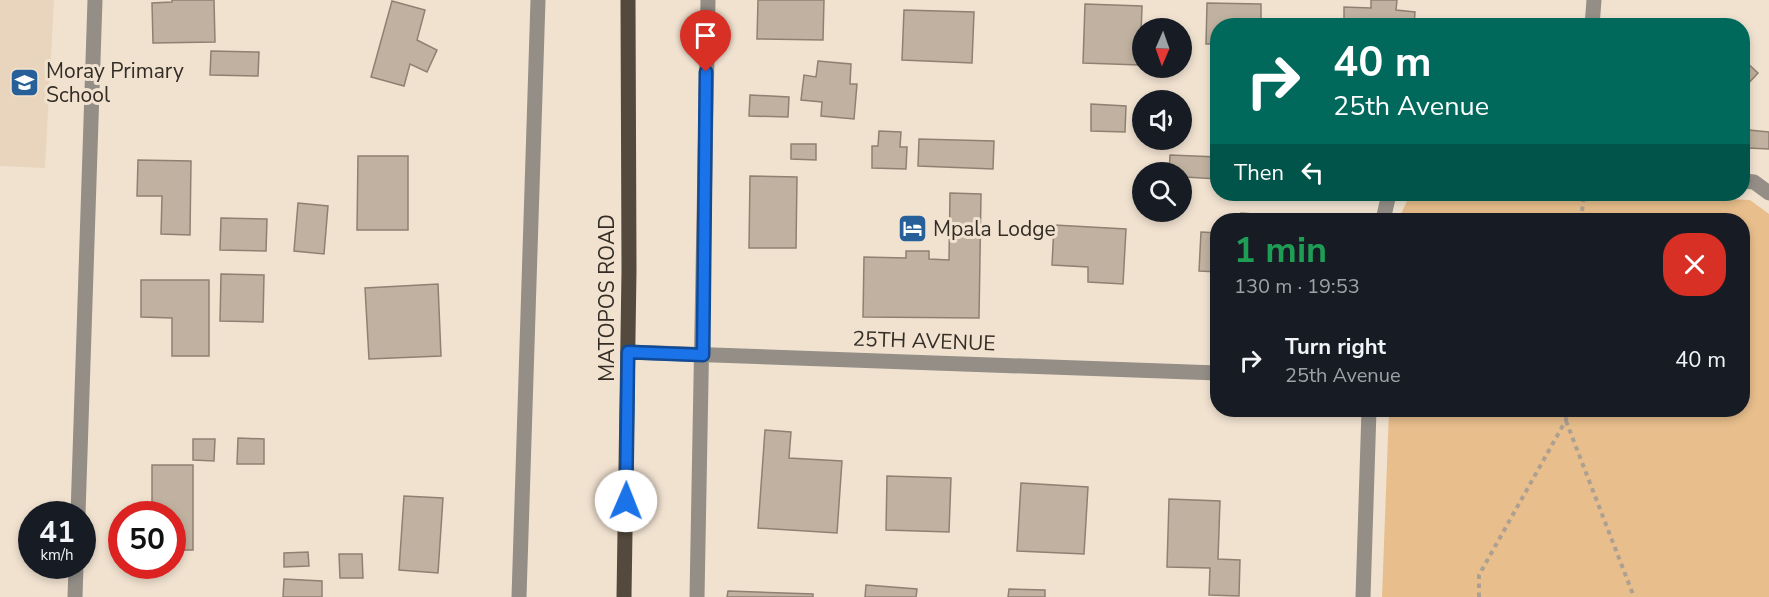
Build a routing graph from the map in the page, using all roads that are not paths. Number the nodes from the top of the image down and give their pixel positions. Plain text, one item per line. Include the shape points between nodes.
1 (95, 0) edge
2 (538, 0) edge
3 (628, 0) edge
4 (708, 0) edge
5 (1594, 0) edge
6 (1593, 18) edge
7 (1750, 182) edge
8 (1769, 193) edge
9 (628, 352) junction
10 (703, 355) junction
11 (1210, 373) edge
12 (1369, 417) edge
13 (78, 501) edge
14 (76, 579) edge
15 (75, 597) edge
16 (519, 597) edge
17 (624, 597) edge
18 (697, 597) edge
19 (1363, 597) edge

1 - 13 street
2 - 16 street
3 - 9 main road, MATOPOS ROAD
4 - 10 street
5 - 6 street
7 - 8 street
9 - 10 street, 25TH AVENUE
9 - 17 main road, MATOPOS ROAD
10 - 11 street, 25TH AVENUE
10 - 18 street
12 - 19 street
14 - 15 street

